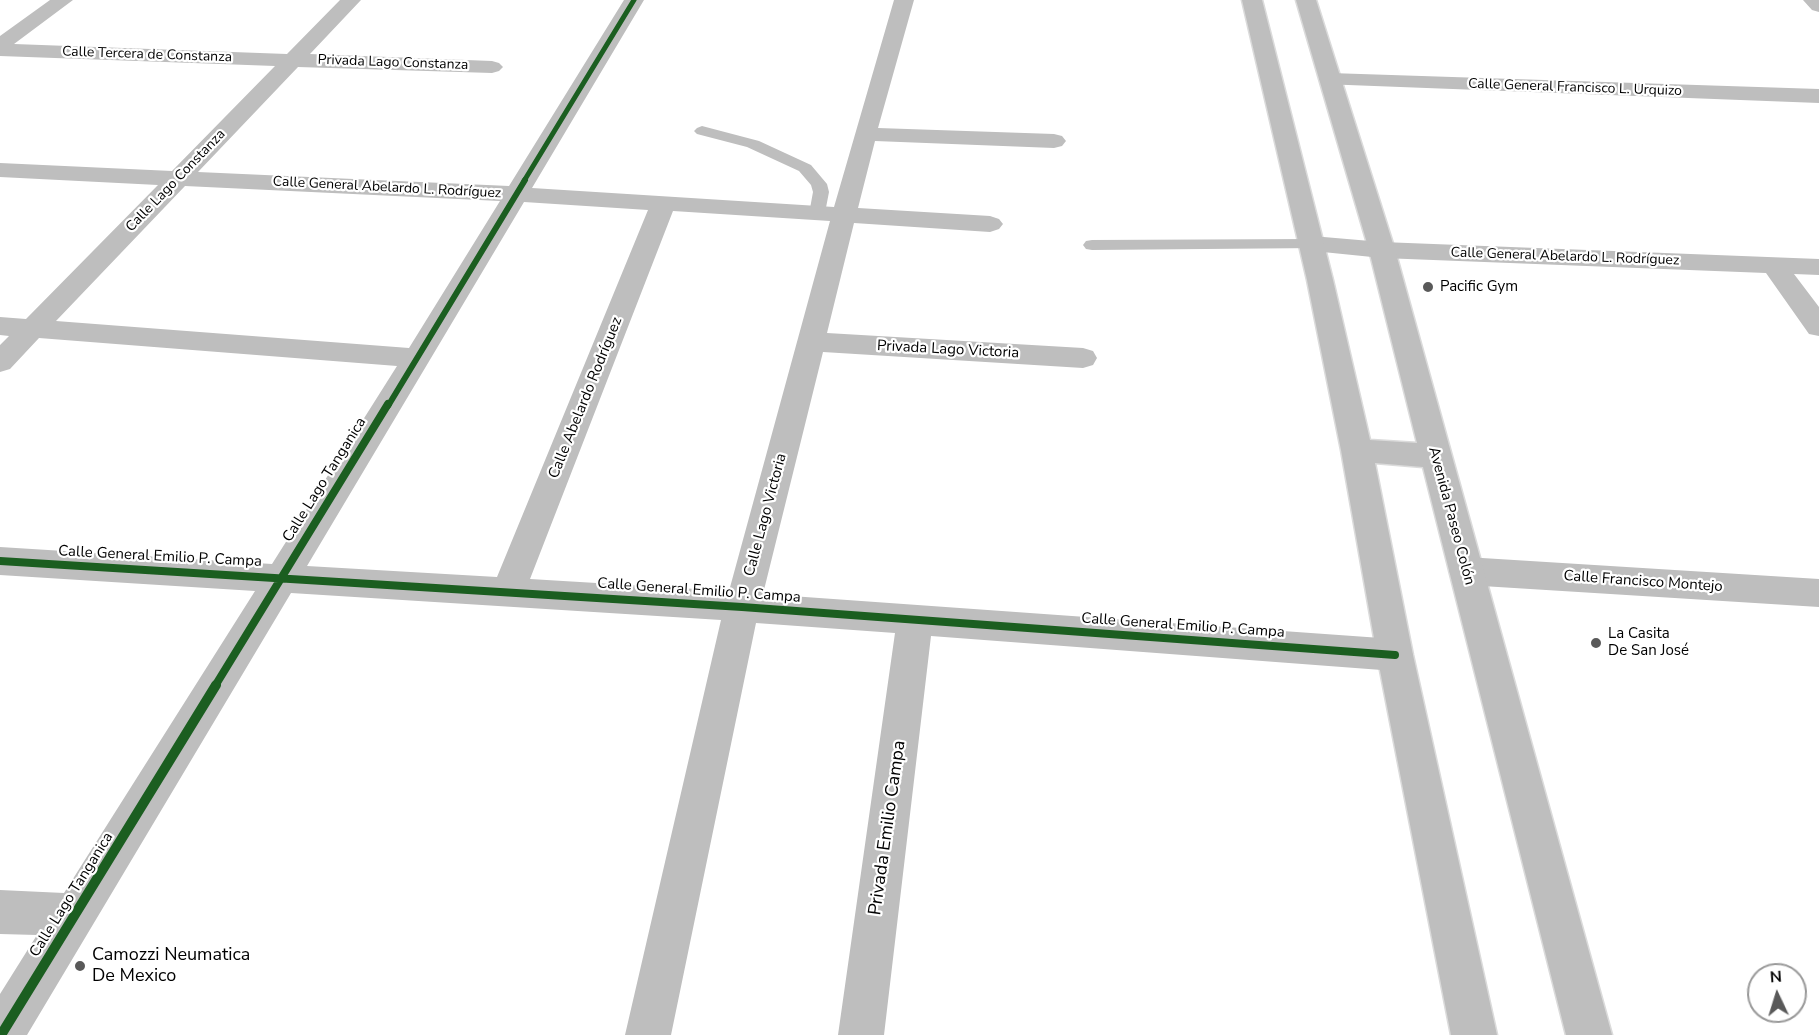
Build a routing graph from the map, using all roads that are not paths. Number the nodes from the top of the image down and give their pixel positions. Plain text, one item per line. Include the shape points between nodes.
1 (63, 0) edge
2 (351, 0) edge
3 (634, 0) edge
4 (904, 0) edge
5 (1252, 0) edge
6 (1306, 0) edge
7 (1813, 0) edge
8 (1819, 6) edge
9 (0, 45) edge
10 (0, 50) edge
11 (294, 59) junction
12 (492, 67) dead end
13 (1330, 79) junction
14 (1819, 96) edge
15 (702, 131) dead end
16 (865, 134) junction
17 (1054, 141) dead end
18 (0, 170) edge
19 (180, 178) junction
20 (517, 194) junction
21 (663, 204) junction
22 (832, 214) junction
23 (990, 224) dead end
24 (1312, 243) junction
25 (1092, 245) dead end
26 (1382, 250) junction
27 (1774, 266) junction
28 (1819, 267) edge
29 (0, 326) edge
30 (1819, 327) edge
31 (34, 328) junction
32 (812, 342) junction
33 (417, 358) junction
34 (1083, 358) dead end
35 (0, 362) edge
36 (1357, 450) junction
37 (1434, 456) junction
38 (0, 561) edge
39 (1466, 571) junction
40 (280, 578) junction
41 (508, 592) junction
42 (1819, 593) edge
43 (742, 607) junction
44 (915, 621) junction
45 (1395, 655) junction
46 (0, 912) edge
47 (76, 915) junction
48 (1, 1035) edge
49 (648, 1035) edge
50 (861, 1035) edge
51 (1474, 1035) edge
52 (1589, 1035) edge

1 - 9 street
2 - 11 street, Calle Lago Constanza
3 - 20 street, Calle Lago Tanganica
4 - 16 street, Calle Lago Victoria
5 - 24 street
6 - 13 street, Avenida Paseo Colón
7 - 8 street
10 - 11 street, Calle Tercera de Constanza
11 - 12 street, Privada Lago Constanza
11 - 19 street, Calle Lago Constanza
13 - 14 street, Calle General Francisco L. Urquizo
13 - 26 street, Avenida Paseo Colón
15 - 22 lane via 753,144 805,168 819,184
16 - 17 street
16 - 22 street, Calle Lago Victoria
18 - 19 street, Calle General Abelardo L. Rodríguez
19 - 20 street, Calle General Abelardo L. Rodríguez
19 - 31 street, Calle Lago Constanza
20 - 21 street, Calle General Abelardo L. Rodríguez
20 - 33 street, Calle Lago Tanganica
21 - 22 street, Calle General Abelardo L. Rodríguez
21 - 41 street, Calle Abelardo Rodríguez
22 - 23 street, Calle General Abelardo L. Rodríguez
22 - 32 street, Calle Lago Victoria
24 - 25 lane
24 - 26 street, Calle General Abelardo L. Rodríguez
24 - 36 street
26 - 27 street, Calle General Abelardo L. Rodríguez
26 - 37 street, Avenida Paseo Colón
27 - 28 street, Calle General Abelardo L. Rodríguez
27 - 30 street
29 - 31 street
31 - 33 street
31 - 35 street, Calle Lago Constanza
32 - 34 street, Privada Lago Victoria
32 - 43 street, Calle Lago Victoria
33 - 40 street, Calle Lago Tanganica
36 - 37 street
36 - 45 street
37 - 39 street, Avenida Paseo Colón
38 - 40 street, Calle General Emilio P. Campa
39 - 42 street, Calle Francisco Montejo
39 - 52 street, Avenida Paseo Colón
40 - 41 street, Calle General Emilio P. Campa
40 - 47 street, Calle Lago Tanganica
41 - 43 street, Calle General Emilio P. Campa
43 - 44 street, Calle General Emilio P. Campa
43 - 49 street, Calle Lago Victoria
44 - 45 street, Calle General Emilio P. Campa
44 - 50 street, Privada Emilio Campa
45 - 51 street
46 - 47 street
47 - 48 street, Calle Lago Tanganica

